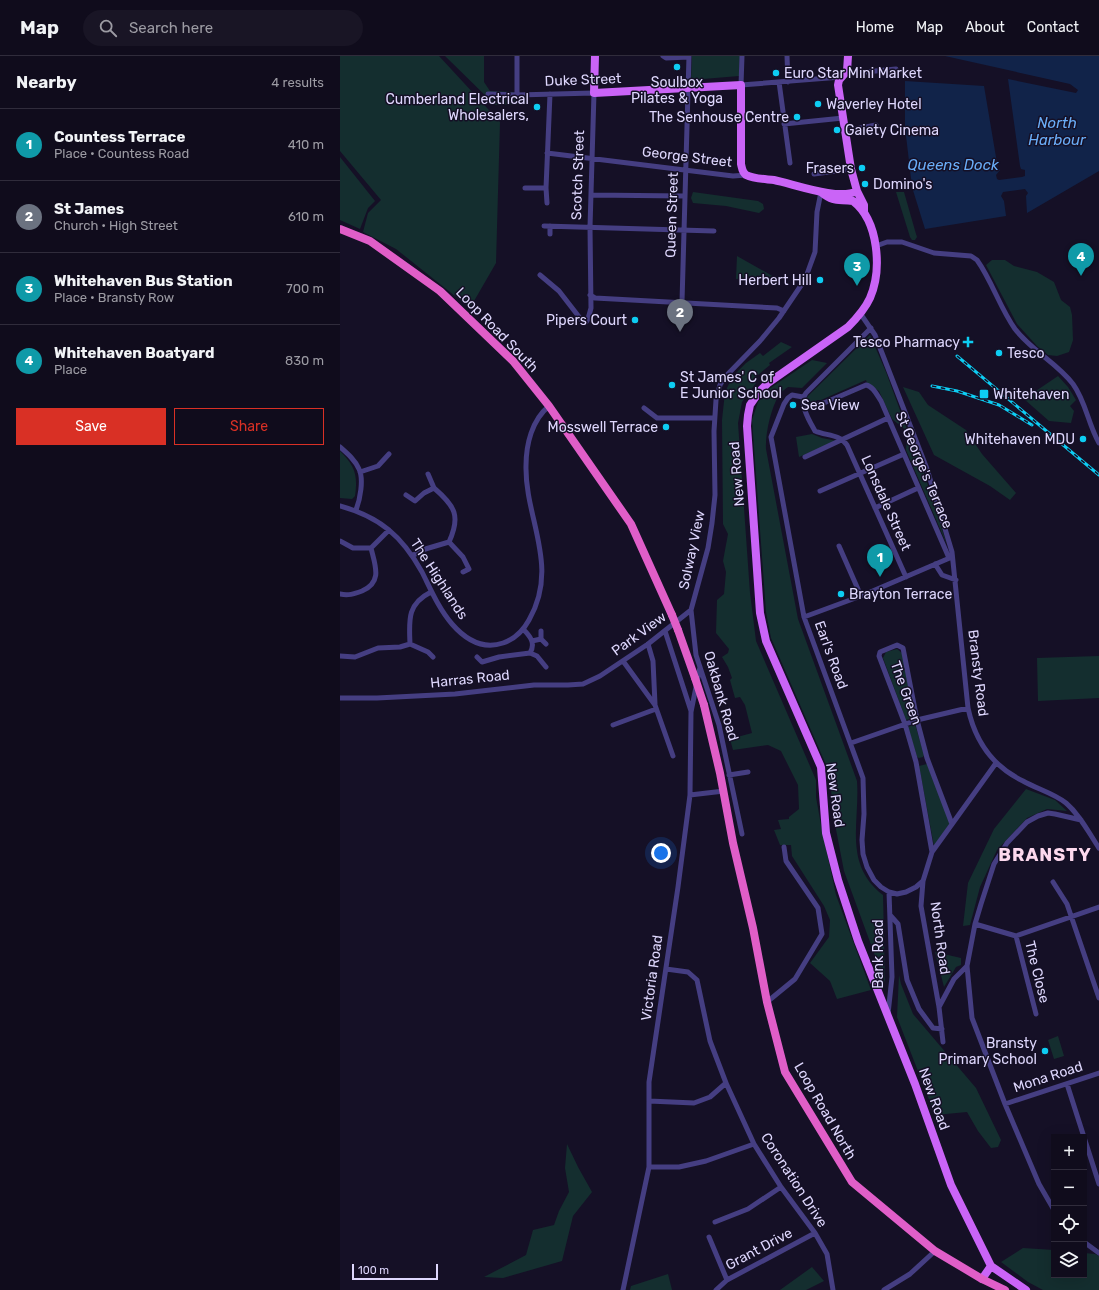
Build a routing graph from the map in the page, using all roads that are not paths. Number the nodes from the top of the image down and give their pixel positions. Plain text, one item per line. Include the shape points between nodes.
1 (517, 56) edge
2 (595, 56) edge
3 (663, 56) edge
4 (742, 56) edge
5 (788, 56) edge
6 (848, 56) edge
7 (689, 57) edge
8 (896, 69) dead end
9 (845, 73) junction
10 (778, 82) junction
11 (788, 82) junction
12 (741, 85) junction
13 (688, 88) junction
14 (594, 93) junction
15 (488, 94) dead end
16 (550, 94) junction
17 (517, 95) junction
18 (843, 118) junction
19 (784, 124) junction
20 (876, 125) dead end
21 (845, 131) junction
22 (547, 153) junction
23 (592, 158) junction
24 (790, 163) dead end
25 (686, 169) junction
26 (852, 169) junction
27 (814, 174) dead end
28 (747, 175) junction
29 (525, 188) dead end
30 (546, 188) junction
31 (856, 191) junction
32 (821, 192) junction
33 (591, 195) junction
34 (684, 196) junction
35 (853, 201) junction
36 (547, 203) dead end
37 (864, 213) junction
38 (544, 226) dead end
39 (550, 226) junction
40 (590, 227) junction
41 (340, 229) edge
42 (684, 230) junction
43 (714, 231) dead end
44 (550, 234) dead end
45 (876, 246) junction
46 (540, 275) dead end
47 (590, 295) junction
48 (682, 302) junction
49 (784, 311) junction
50 (860, 313) junction
51 (871, 328) junction
52 (803, 397) junction
53 (819, 404) dead end
54 (549, 406) junction
55 (644, 408) dead end
56 (714, 418) junction
57 (888, 418) junction
58 (842, 440) junction
59 (1099, 443) edge
60 (340, 447) edge
61 (389, 454) dead end
62 (904, 454) junction
63 (378, 456) dead end
64 (805, 457) dead end
65 (383, 460) junction
66 (360, 472) junction
67 (859, 473) junction
68 (428, 474) dead end
69 (434, 488) junction
70 (918, 488) junction
71 (820, 491) dead end
72 (406, 495) dead end
73 (415, 501) junction
74 (340, 506) edge
75 (417, 507) dead end
76 (875, 508) junction
77 (356, 510) junction
78 (389, 530) junction
79 (340, 541) edge
80 (449, 542) junction
81 (839, 546) dead end
82 (371, 548) junction
83 (412, 556) junction
84 (951, 558) junction
85 (935, 564) junction
86 (463, 572) dead end
87 (906, 577) junction
88 (956, 580) junction
89 (431, 592) junction
90 (340, 594) edge
91 (862, 596) junction
92 (691, 610) junction
93 (804, 617) junction
94 (523, 629) junction
95 (678, 630) joint
96 (541, 631) dead end
97 (664, 631) junction
98 (541, 639) junction
99 (532, 641) junction
100 (410, 644) junction
101 (546, 644) dead end
102 (648, 644) junction
103 (530, 653) junction
104 (340, 656) edge
105 (433, 657) dead end
106 (477, 657) dead end
107 (623, 660) junction
108 (546, 667) dead end
109 (700, 667) junction
110 (600, 676) joint
111 (340, 698) edge
112 (656, 707) junction
113 (968, 708) junction
114 (691, 712) junction
115 (917, 720) junction
116 (905, 724) junction
117 (613, 725) dead end
118 (851, 743) junction
119 (673, 756) dead end
120 (996, 763) junction
121 (748, 772) dead end
122 (729, 775) junction
123 (724, 791) junction
124 (690, 795) junction
125 (1081, 820) junction
126 (952, 824) junction
127 (742, 834) dead end
128 (784, 847) dead end
129 (1099, 848) edge
130 (932, 852) junction
131 (923, 881) junction
132 (1053, 882) dead end
133 (889, 892) junction
134 (1099, 907) edge
135 (890, 915) junction
136 (1072, 917) junction
137 (975, 924) junction
138 (1016, 936) junction
139 (967, 966) junction
140 (666, 969) junction
141 (1099, 998) edge
142 (767, 1002) junction
143 (938, 1007) junction
144 (1036, 1014) dead end
145 (888, 1017) junction
146 (942, 1029) junction
147 (943, 1042) dead end
148 (1099, 1073) edge
149 (726, 1083) junction
150 (1067, 1084) junction
151 (649, 1101) junction
152 (1005, 1104) junction
153 (754, 1144) junction
154 (649, 1167) junction
155 (1099, 1184) edge
156 (782, 1187) junction
157 (1052, 1206) edge
158 (715, 1222) dead end
159 (815, 1233) junction
160 (709, 1237) dead end
161 (1087, 1244) edge
162 (935, 1251) junction
163 (1099, 1252) edge
164 (991, 1266) junction
165 (982, 1279) junction
166 (727, 1280) junction
167 (623, 1290) edge
168 (716, 1290) edge
169 (833, 1290) edge
170 (884, 1290) edge
171 (1005, 1290) edge
172 (1026, 1290) edge

1 - 17 street
2 - 14 main road, Scotch Street
3 - 7 street
4 - 12 street
5 - 11 street
6 - 9 main road
7 - 13 street, Queen Street
8 - 9 street, Duke Street
9 - 11 street, Duke Street
9 - 18 main road via 838,85
10 - 11 street, Duke Street
10 - 12 street, Duke Street
10 - 19 street
12 - 13 main road, Duke Street
12 - 28 main road via 741,164 743,172
13 - 14 main road, Duke Street
13 - 25 street, Queen Street
14 - 16 street, Duke Street
14 - 23 street, Scotch Street
15 - 17 street, Duke Street
16 - 17 street, Duke Street
16 - 22 street
18 - 19 street
18 - 21 main road
19 - 24 street
20 - 21 street
21 - 26 main road
22 - 23 street, George Street
22 - 30 street
23 - 25 street, George Street
23 - 33 street, Scotch Street
25 - 28 street, George Street via 733,176
25 - 34 street, Queen Street
26 - 27 street
26 - 31 main road
28 - 32 main road, George Street
29 - 30 street
30 - 36 street
31 - 32 main road, George Street via 844,194
31 - 35 main road
31 - 37 main road via 864,205
32 - 35 main road, George Street via 837,201
32 - 49 street, Solway View via 815,252 802,284
33 - 34 street
33 - 40 street, Scotch Street
34 - 42 street, Queen Street
35 - 37 main road
37 - 45 main road, New Road
38 - 39 street
39 - 40 street
39 - 44 street
40 - 42 street
40 - 47 street, Scotch Street
41 - 54 highway, Loop Road South via 370,241 440,291 513,361
42 - 43 street
42 - 48 street, Queen Street
45 - 50 main road, New Road via 875,280 870,297
45 - 59 street via 887,242 902,242 934,253 971,256 977,260 1023,339 1054,364 1073,384 1085,405
46 - 47 street, Scotch Street via 559,291 583,322 588,319 591,308
47 - 48 street via 595,298
48 - 49 street via 777,308
49 - 56 street, Solway View via 720,385
50 - 51 street, Bransty Road
50 - 145 main road, New Road via 842,332 795,363 759,392 750,405 747,437 762,627 776,666 821,767 826,833 838,880 858,941
51 - 52 street
51 - 84 street, Bransty Road via 927,469
52 - 58 street via 806,412 815,431
52 - 93 street, Earl's Road via 792,395 788,398 771,437
53 - 57 street, St George's Terrace via 866,385 875,392
54 - 94 street, The Highlands via 541,413 530,433 526,465 527,485 542,567 537,601
54 - 95 highway, Loop Road South, bridge via 631,524
55 - 56 street via 657,418
56 - 92 street, Solway View via 715,495 708,548
57 - 58 street
57 - 62 street, St George's Terrace
58 - 64 street
58 - 67 street, Lonsdale Street via 847,445
60 - 66 street via 352,457
61 - 65 street
62 - 67 street
62 - 70 street, St George's Terrace
63 - 65 street
65 - 66 street via 378,466
66 - 77 street via 361,490
67 - 71 street
67 - 76 street, Lonsdale Street
68 - 69 street
69 - 73 street
69 - 80 street via 445,497 455,512 455,529
70 - 76 street
70 - 84 street, St George's Terrace
72 - 73 street
73 - 75 street
74 - 77 street, The Highlands
76 - 87 street, Lonsdale Street
77 - 78 street, The Highlands
78 - 82 street
78 - 83 street, The Highlands
79 - 82 street via 353,548
80 - 83 street via 422,550
80 - 86 street via 472,570
81 - 91 street
82 - 90 street via 375,580 368,589 353,595
83 - 89 street, The Highlands
84 - 85 street
84 - 88 street, Bransty Road
85 - 87 street
85 - 88 street via 942,575
87 - 91 street
88 - 113 street, Bransty Road
89 - 94 street, The Highlands via 451,623 464,637 477,643 499,644 516,636
89 - 100 street via 422,596 413,606 409,622
91 - 93 street
92 - 97 street, Park View
92 - 109 street, Oakbank Road via 696,655
93 - 118 street, Earl's Road
94 - 99 street
95 - 123 highway, Loop Road North, bridge via 704,704
96 - 98 street
97 - 102 street, Park View
97 - 114 street
98 - 99 street
98 - 101 street
99 - 103 street via 533,648
100 - 104 street via 378,648 355,656
100 - 105 street via 429,651
102 - 107 street, Park View
102 - 112 street via 653,660
103 - 106 street via 499,657 481,664
103 - 108 street via 537,656
107 - 110 street, Park View
107 - 112 street
109 - 114 street, Victoria Road
109 - 122 street, Oakbank Road via 720,725
110 - 111 street, Harras Road via 577,685 534,685 455,694
112 - 117 street
112 - 119 street
113 - 115 street
113 - 120 street, Bransty Road via 970,720 979,740
114 - 124 street, Victoria Road
115 - 116 street
115 - 116 street, The Green via 903,648 897,645 880,652 879,656
115 - 126 street, The Green via 927,758
116 - 118 street
116 - 130 street, The Green via 916,762
118 - 133 street, Earl's Road via 863,778 863,854 874,880
120 - 125 street, Bransty Road via 1013,776 1067,804
120 - 126 street, North Road
121 - 122 street
122 - 127 street, Oakbank Road
123 - 124 street
123 - 142 highway, Loop Road North
124 - 140 street, Victoria Road
125 - 129 street, Bransty Road
125 - 137 street via 1043,814 1032,819 1014,834 994,864
126 - 130 street, North Road
128 - 142 street via 786,861 818,908 822,934 794,979
130 - 131 street, North Road
131 - 133 street via 906,892
131 - 143 street, North Road via 920,906
132 - 136 street via 1064,898
133 - 135 street, Bank Road
134 - 136 street
135 - 145 street, Bank Road via 892,977
135 - 146 street via 898,924 907,980 918,1009 933,1028
136 - 138 street
136 - 141 street
137 - 138 street
137 - 139 street
138 - 144 street, The Close
139 - 143 street via 954,979
139 - 152 street via 972,1018
140 - 149 street, Coronation Drive via 688,972 697,980 710,1041
140 - 151 street, Victoria Road via 649,1082
142 - 162 highway, Loop Road North via 785,1072 852,1182
143 - 146 street, North Road
145 - 164 main road, New Road via 951,1184
146 - 147 street, North Road
148 - 150 street, Mona Road
149 - 151 street via 710,1097 694,1103
149 - 153 street, Coronation Drive
150 - 152 street, Mona Road
150 - 155 street
151 - 154 street, Victoria Road
152 - 157 street via 1039,1184
153 - 154 street via 706,1161 679,1166
153 - 156 street, Coronation Drive
154 - 167 street, Victoria Road
156 - 158 street via 748,1209
156 - 159 street, Coronation Drive
159 - 166 street, Grant Drive
159 - 169 street, Coronation Drive via 827,1254
160 - 166 street
161 - 163 street
162 - 165 highway, Loop Road North
162 - 170 street via 910,1274
164 - 165 main road
164 - 172 main road, New Road
165 - 171 highway, Loop Road North
166 - 168 street, Grant Drive

